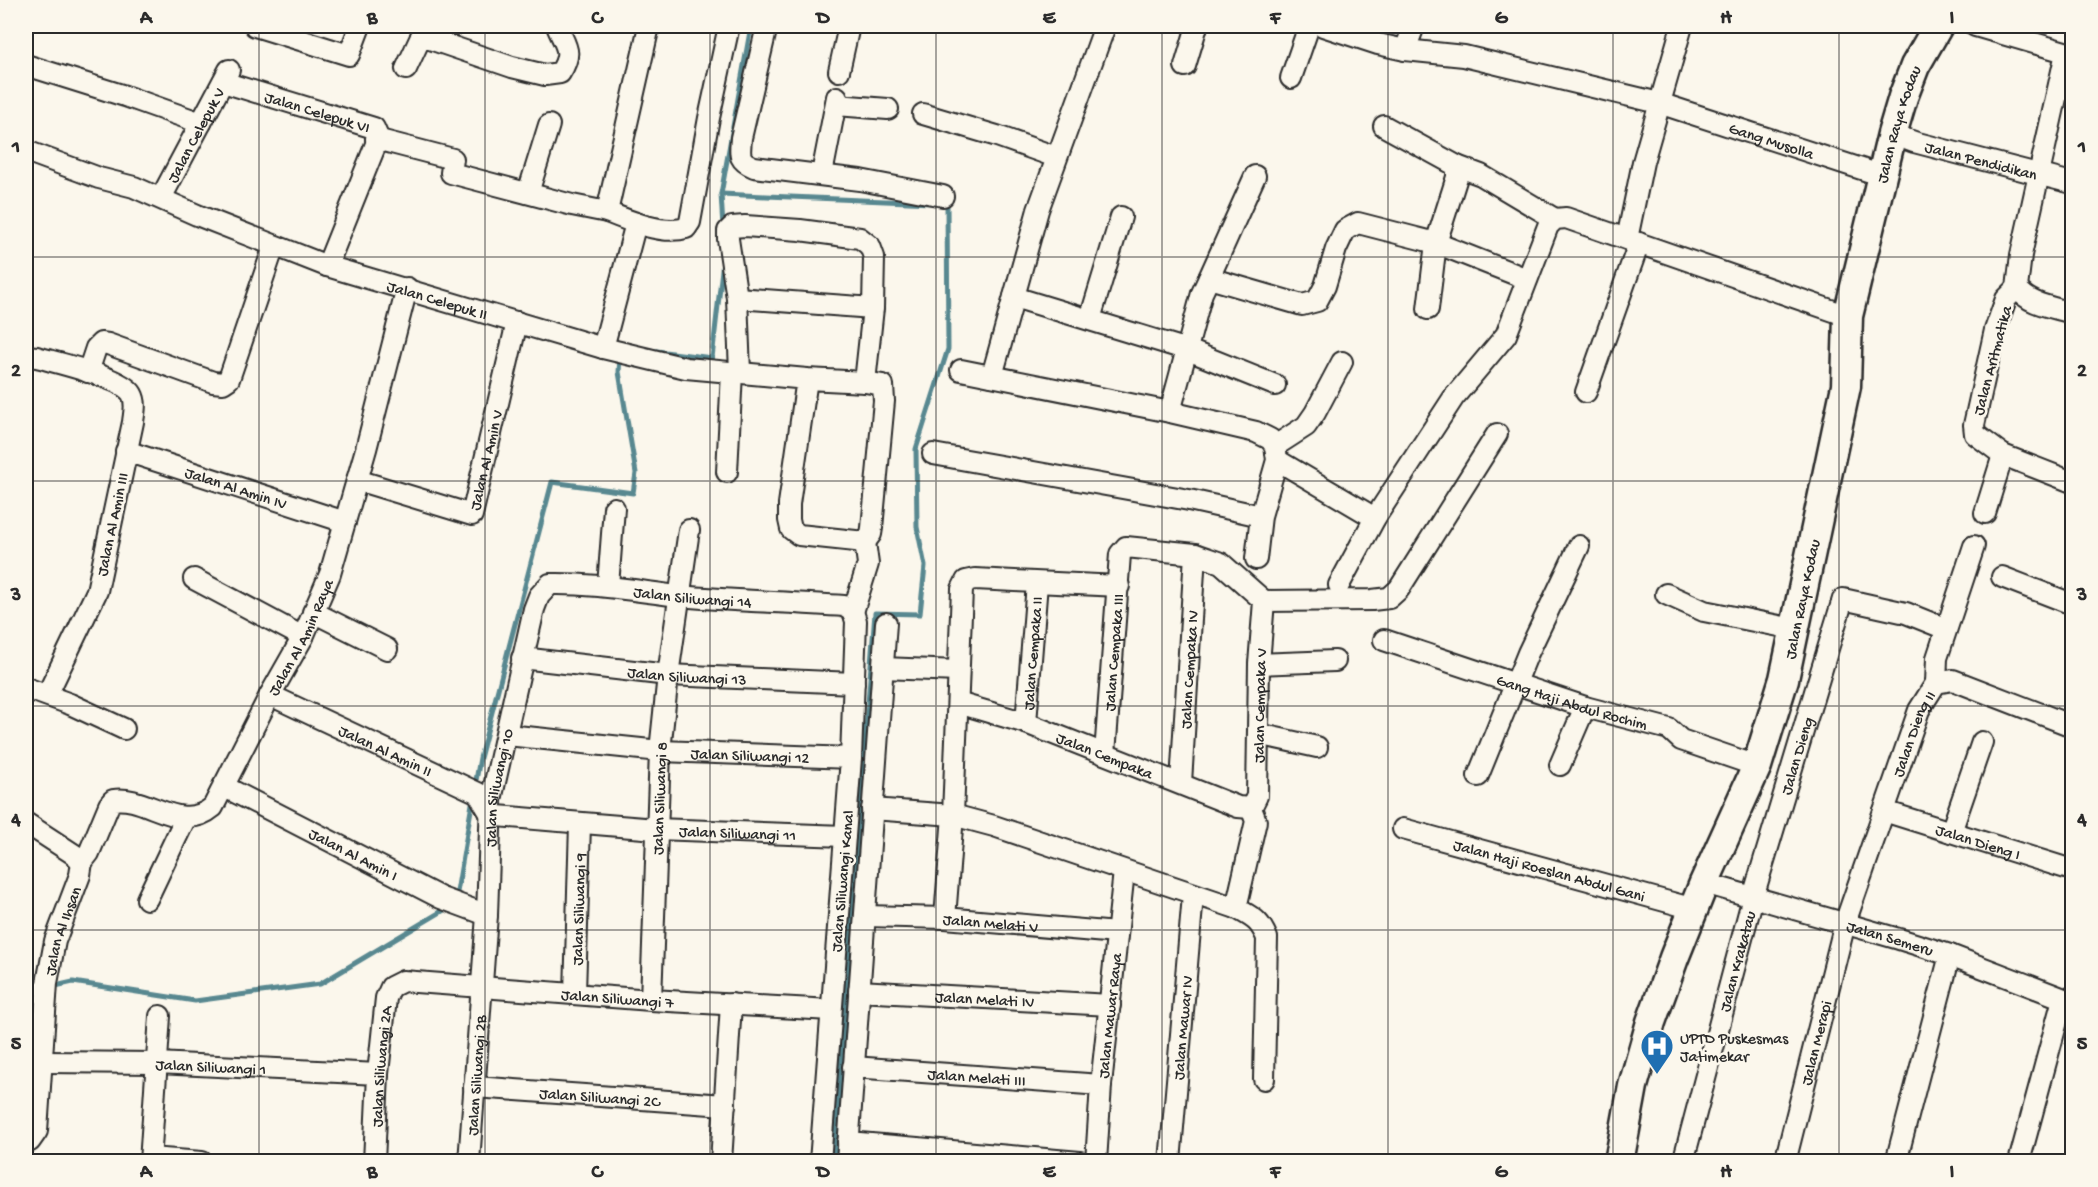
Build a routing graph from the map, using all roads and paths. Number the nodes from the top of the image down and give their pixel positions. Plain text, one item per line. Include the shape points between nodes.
1 (255, 26) edge
2 (360, 26) edge
3 (557, 26) edge
4 (649, 26) edge
5 (729, 26) edge
6 (767, 26) edge
7 (849, 26) edge
8 (1105, 26) edge
9 (1197, 26) edge
10 (1309, 26) edge
11 (1323, 26) edge
12 (1414, 26) edge
13 (1682, 26) edge
14 (1938, 26) edge
15 (1976, 26) edge
16 (276, 29) edge
17 (423, 31) edge
18 (1405, 50) junction
19 (2069, 53) edge
20 (26, 65) edge
21 (1185, 66) dead end
22 (406, 69) dead end
23 (839, 71) dead end
24 (226, 76) joint
25 (1291, 78) dead end
26 (1659, 103) junction
27 (888, 109) dead end
28 (922, 114) dead end
29 (201, 123) junction
30 (549, 125) dead end
31 (1384, 126) dead end
32 (1892, 134) junction
33 (376, 140) junction
34 (26, 151) edge
35 (1056, 157) junction
36 (1457, 166) junction
37 (822, 174) junction
38 (2040, 174) junction
39 (1255, 176) dead end
40 (1883, 176) junction
41 (2073, 183) edge
42 (528, 193) junction
43 (943, 196) dead end
44 (161, 198) junction
45 (607, 212) junction
46 (1121, 217) dead end
47 (1555, 219) junction
48 (636, 223) junction
49 (1633, 241) junction
50 (1436, 243) junction
51 (273, 246) junction
52 (327, 266) junction
53 (1209, 278) junction
54 (1527, 279) junction
55 (407, 288) junction
56 (2017, 288) junction
57 (1014, 297) junction
58 (737, 298) junction
59 (873, 308) junction
60 (1428, 309) dead end
61 (2073, 313) edge
62 (1848, 316) junction
63 (1090, 319) junction
64 (517, 322) junction
65 (606, 349) junction
66 (1188, 350) junction
67 (26, 356) edge
68 (1342, 362) dead end
69 (961, 370) dead end
70 (88, 372) junction
71 (736, 372) junction
72 (992, 376) junction
73 (807, 379) junction
74 (865, 382) junction
75 (1275, 385) dead end
76 (1586, 392) dead end
77 (1170, 411) junction
78 (1497, 434) dead end
79 (126, 451) junction
80 (1276, 453) junction
81 (933, 454) dead end
82 (2003, 455) junction
83 (727, 472) dead end
84 (357, 480) junction
85 (2073, 482) edge
86 (614, 508) dead end
87 (1985, 513) dead end
88 (1261, 516) junction
89 (1376, 518) junction
90 (345, 522) junction
91 (689, 530) dead end
92 (865, 542) junction
93 (1579, 546) dead end
94 (1974, 546) dead end
95 (1195, 554) junction
96 (1256, 559) dead end
97 (2002, 577) dead end
98 (194, 579) dead end
99 (1037, 583) junction
100 (1340, 585) dead end
101 (608, 586) junction
102 (1119, 586) junction
103 (543, 590) joint
104 (1666, 594) dead end
105 (680, 596) junction
106 (1264, 601) junction
107 (2073, 604) edge
108 (848, 609) junction
109 (314, 612) junction
110 (886, 623) dead end
111 (1946, 628) junction
112 (1794, 629) junction
113 (303, 637) junction
114 (1384, 640) dead end
115 (387, 649) dead end
116 (522, 658) junction
117 (1335, 661) dead end
118 (1259, 664) junction
119 (883, 668) junction
120 (958, 671) junction
121 (668, 675) junction
122 (854, 683) junction
123 (1936, 683) junction
124 (1516, 684) junction
125 (26, 688) edge
126 (47, 695) junction
127 (270, 695) junction
128 (958, 703) junction
129 (1586, 707) junction
130 (1026, 723) junction
131 (2073, 726) edge
132 (124, 729) dead end
133 (507, 735) junction
134 (1258, 735) junction
135 (1982, 742) dead end
136 (1317, 747) dead end
137 (660, 751) junction
138 (1105, 754) junction
139 (851, 758) junction
140 (1560, 765) dead end
141 (1757, 766) junction
142 (1478, 776) dead end
143 (1181, 783) junction
144 (223, 786) junction
145 (1251, 808) junction
146 (872, 809) junction
147 (1884, 811) junction
148 (490, 813) junction
149 (953, 815) junction
150 (186, 817) junction
151 (26, 823) edge
152 (580, 824) junction
153 (656, 829) junction
154 (1403, 829) dead end
155 (1951, 832) junction
156 (845, 836) junction
157 (82, 862) junction
158 (2073, 870) edge
159 (1124, 871) junction
160 (1193, 895) junction
161 (1699, 896) junction
162 (1753, 897) junction
163 (147, 899) dead end
164 (1236, 908) junction
165 (478, 912) junction
166 (865, 916) junction
167 (945, 918) junction
168 (1845, 923) junction
169 (1118, 933) junction
170 (1950, 955) junction
171 (403, 981) joint
172 (482, 988) junction
173 (859, 991) junction
174 (575, 993) junction
175 (651, 1000) junction
176 (2068, 1000) edge
177 (731, 1004) junction
178 (1110, 1005) junction
179 (831, 1010) junction
180 (160, 1016) dead end
181 (43, 1062) junction
182 (157, 1063) junction
183 (853, 1067) junction
184 (378, 1074) junction
185 (1264, 1079) dead end
186 (1101, 1084) junction
187 (474, 1087) junction
188 (725, 1105) junction
189 (28, 1141) edge
190 (847, 1152) edge
191 (150, 1160) edge
192 (202, 1161) edge
193 (374, 1161) edge
194 (469, 1161) edge
195 (721, 1161) edge
196 (820, 1161) edge
197 (1080, 1161) edge
198 (1096, 1161) edge
199 (1170, 1161) edge
200 (1619, 1161) edge
201 (1683, 1161) edge
202 (1785, 1161) edge
203 (1896, 1161) edge
204 (2019, 1161) edge

1 - 16 street
2 - 16 street via 349,55
3 - 17 street via 566,42 568,61 560,73 545,75 512,67
4 - 45 street
5 - 48 street via 690,222 678,231
6 - 37 street via 740,155 744,163 754,167
7 - 23 street
8 - 35 street
9 - 21 street
10 - 25 street
11 - 18 street, Gang Musolla
12 - 18 street
13 - 26 street
14 - 32 street, Jalan Raya Kodau via 1915,66
15 - 19 street
17 - 22 street
18 - 26 street, Gang Musolla via 1464,56
19 - 38 street
20 - 29 street
24 - 29 street, Jalan Celepuk V
24 - 33 street, Jalan Celepuk VI via 374,128
26 - 40 street, Gang Musolla
26 - 49 street via 1642,162
27 - 37 street via 836,101
28 - 35 street
29 - 44 street, Jalan Celepuk V
30 - 42 street
31 - 36 street
32 - 38 street, Jalan Pendidikan
32 - 40 street, Jalan Raya Kodau
33 - 42 street via 453,159 451,173
33 - 52 street, Jalan Celepuk VI
34 - 44 street, Jalan Celepuk II
35 - 57 street
36 - 47 street via 1481,175
36 - 50 street
37 - 43 street
38 - 41 street, Jalan Pendidikan
38 - 56 street
39 - 53 street
40 - 62 street, Jalan Raya Kodau
42 - 45 street
44 - 51 street, Jalan Celepuk II
45 - 48 street
46 - 63 street
47 - 49 street via 1566,218
47 - 54 street via 1548,226
48 - 65 street
49 - 62 street
49 - 76 street
50 - 53 street via 1358,223 1345,230 1317,301 1302,305
50 - 54 street
50 - 60 street
51 - 52 street, Jalan Celepuk II
51 - 70 street via 229,379 213,382 101,343
52 - 55 street, Jalan Celepuk II
53 - 66 street
54 - 89 street via 1506,335 1455,397
55 - 64 street, Jalan Celepuk II
55 - 84 street, Jalan Al Amin Raya
56 - 61 street via 2032,302
56 - 82 street, Jalan Aritmatika via 2006,299 1995,330 1974,425 1975,434
57 - 63 street
57 - 72 street
58 - 59 street
58 - 59 street via 728,231 745,226 800,230 860,238 870,246 874,257
58 - 71 street
59 - 74 street
62 - 112 street, Jalan Raya Kodau via 1846,386
63 - 66 street
64 - 65 street, Jalan Celepuk II
64 - 84 street, Jalan Al Amin V via 472,515
65 - 71 street, Jalan Celepuk II via 686,368
66 - 75 street
66 - 77 street
67 - 70 street, Jalan Al Amin III
68 - 80 street via 1306,426
69 - 72 street
70 - 79 street, Jalan Al Amin III via 130,391 135,410
71 - 73 street, Jalan Celepuk II
71 - 83 street
72 - 77 street
73 - 74 street, Jalan Celepuk II
73 - 92 street via 789,504 791,529 799,534
74 - 92 street via 882,385 884,401 872,528
77 - 80 street via 1256,432 1270,439
78 - 106 street via 1399,589 1389,598
79 - 90 street, Jalan Al Amin IV
79 - 126 street, Jalan Al Amin III via 97,591
80 - 88 street
80 - 89 street
81 - 88 street
82 - 85 street, Jalan Aritmatika
82 - 87 street
84 - 90 street, Jalan Al Amin Raya
86 - 101 street
88 - 96 street
89 - 100 street
90 - 109 street, Jalan Al Amin Raya
91 - 105 street, Jalan Siliwangi 8
92 - 108 street via 868,564
93 - 124 street
94 - 111 street
95 - 102 street, Jalan Cempaka III via 1126,547 1120,554
95 - 106 street via 1221,562
95 - 143 street, Jalan Cempaka IV
97 - 107 street
98 - 113 street
99 - 102 street
99 - 120 street via 966,581 962,589
99 - 130 street, Jalan Cempaka II
101 - 103 street, Jalan Siliwangi 14 via 550,584
101 - 105 street, Jalan Siliwangi 14
102 - 138 street, Jalan Cempaka III
103 - 116 street, Jalan Siliwangi 10
104 - 112 street via 1704,611
105 - 108 street, Jalan Siliwangi 14
105 - 121 street, Jalan Siliwangi 8
106 - 118 street, Jalan Cempaka V
108 - 122 street, Jalan Siliwangi Kanal via 856,621
109 - 113 street, Jalan Al Amin Raya
109 - 115 street
110 - 119 street
111 - 123 street via 1937,658
111 - 162 street, Jalan Dieng via 1906,613 1843,598
112 - 141 street, Jalan Raya Kodau via 1784,679
113 - 127 street, Jalan Al Amin Raya
114 - 124 street, Gang Haji Abdul Rochim
116 - 121 street, Jalan Siliwangi 13
116 - 133 street, Jalan Siliwangi 10
117 - 118 street
118 - 134 street, Jalan Cempaka V
119 - 120 street
119 - 146 street
120 - 128 street
121 - 122 street, Jalan Siliwangi 13
121 - 137 street, Jalan Siliwangi 8
122 - 139 street, Jalan Siliwangi Kanal
123 - 131 street, Jalan Dieng II via 1953,680
123 - 147 street, Jalan Dieng II via 1919,710
124 - 129 street, Gang Haji Abdul Rochim
124 - 142 street
125 - 126 street
126 - 132 street
127 - 144 street, Jalan Al Amin Raya
127 - 148 street, Jalan Al Amin II via 458,782 478,793
128 - 130 street, Jalan Cempaka
128 - 149 street
129 - 140 street
129 - 141 street, Gang Haji Abdul Rochim via 1669,729 1681,740
130 - 138 street, Jalan Cempaka
133 - 137 street, Jalan Siliwangi 12
133 - 148 street, Jalan Siliwangi 10
134 - 136 street
134 - 145 street, Jalan Cempaka V via 1257,796
135 - 155 street
137 - 139 street, Jalan Siliwangi 12
137 - 153 street, Jalan Siliwangi 8
138 - 143 street, Jalan Cempaka
139 - 156 street, Jalan Siliwangi Kanal
141 - 161 street, Jalan Raya Kodau
143 - 145 street, Jalan Cempaka via 1238,807
144 - 150 street, Jalan Al Amin Raya via 205,814
144 - 165 street, Jalan Al Amin I via 441,898
145 - 164 street, Jalan Cempaka V via 1256,822
146 - 149 street
146 - 166 street
147 - 155 street, Jalan Dieng I
147 - 168 street, Jalan Dieng II
148 - 152 street, Jalan Siliwangi 11
148 - 165 street, Jalan Siliwangi 10
149 - 159 street
149 - 167 street
150 - 157 street via 113,800
150 - 163 street
151 - 157 street
152 - 153 street, Jalan Siliwangi 11
152 - 174 street, Jalan Siliwangi 9
153 - 156 street, Jalan Siliwangi 11
153 - 175 street, Jalan Siliwangi 8
154 - 161 street, Jalan Haji Roeslan Abdul Gani
155 - 158 street, Jalan Dieng I
156 - 179 street, Jalan Siliwangi Kanal
157 - 181 street, Jalan Al Ihsan via 55,941 47,983
159 - 160 street
159 - 169 street, Jalan Mawar Raya
160 - 164 street
160 - 199 street, Jalan Mawar IV
161 - 162 street, Jalan Semeru
161 - 200 street, Jalan Raya Kodau via 1651,1022 1633,1086
162 - 168 street, Jalan Semeru
162 - 201 street, Jalan Krakatau
164 - 185 street via 1262,925 1267,939
165 - 172 street, Jalan Siliwangi 10
166 - 167 street, Jalan Melati V
166 - 173 street
167 - 169 street, Jalan Melati V
168 - 170 street, Jalan Semeru
168 - 202 street, Jalan Merapi
169 - 178 street, Jalan Mawar Raya
170 - 176 street, Jalan Semeru
170 - 203 street
171 - 172 street, Jalan Siliwangi 7
171 - 184 street, Jalan Siliwangi 2A via 391,987 386,998
172 - 174 street, Jalan Siliwangi 7
172 - 187 street, Jalan Siliwangi 2B
173 - 178 street, Jalan Melati IV
173 - 183 street
174 - 175 street, Jalan Siliwangi 7
175 - 177 street, Jalan Siliwangi 7
176 - 204 street
177 - 179 street, Jalan Siliwangi 7
177 - 188 street
178 - 186 street, Jalan Mawar Raya
179 - 196 street, Jalan Siliwangi Kanal
180 - 182 street
181 - 182 street, Jalan Siliwangi 1
181 - 189 street, Jalan Al Ihsan via 37,1131
182 - 184 street, Jalan Siliwangi 1
182 - 191 street
183 - 186 street, Jalan Melati III
183 - 190 street
184 - 193 street, Jalan Siliwangi 2A
186 - 198 street, Jalan Mawar Raya
187 - 188 street, Jalan Siliwangi 2C
187 - 194 street, Jalan Siliwangi 2B
188 - 195 street
190 - 197 street
191 - 192 street

